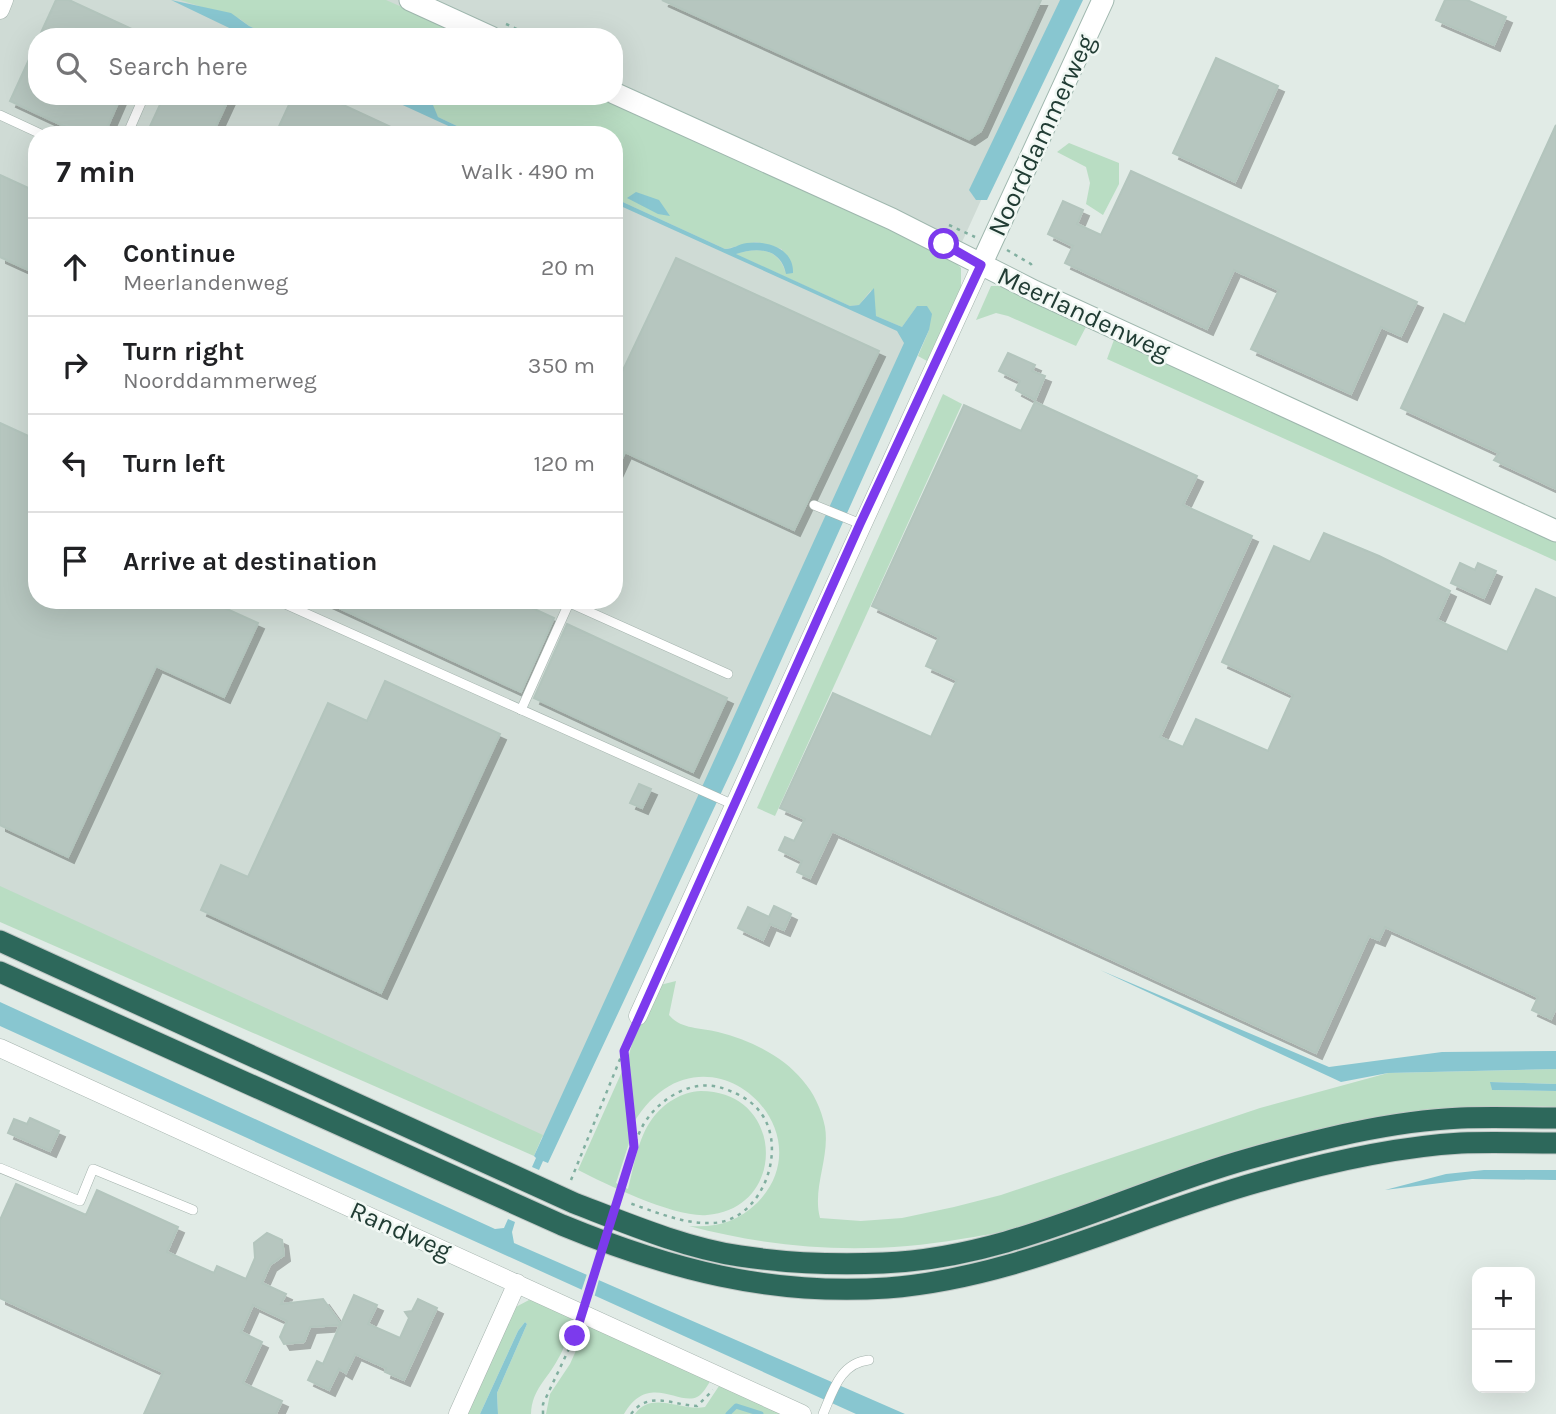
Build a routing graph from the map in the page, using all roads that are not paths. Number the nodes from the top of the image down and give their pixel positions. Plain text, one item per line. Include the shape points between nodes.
1 (4, 0) edge
2 (410, 0) edge
3 (1103, 0) edge
4 (0, 10) edge
5 (471, 28) edge
6 (623, 97) edge
7 (140, 105) edge
8 (0, 115) edge
9 (131, 126) edge
10 (28, 128) edge
11 (981, 265) junction
12 (816, 506) dead end
13 (857, 523) junction
14 (1556, 531) edge
15 (296, 609) edge
16 (563, 609) edge
17 (582, 609) edge
18 (728, 674) dead end
19 (521, 710) junction
20 (731, 803) junction
21 (0, 942) edge
22 (0, 972) edge
23 (638, 1016) road end
24 (0, 1048) edge
25 (1556, 1118) edge
26 (1556, 1143) edge
27 (0, 1168) edge
28 (193, 1210) dead end
29 (517, 1283) junction
30 (869, 1360) dead end
31 (458, 1414) edge
32 (802, 1414) edge
33 (823, 1414) edge

1 - 4 street
2 - 5 street
3 - 11 street, Noorddammerweg
6 - 11 street, Meerlandenweg via 892,219
7 - 9 lane
8 - 10 lane
11 - 13 street, Noorddammerweg
11 - 14 street, Meerlandenweg
12 - 13 lane
13 - 20 street, Noorddammerweg
15 - 19 lane
16 - 19 lane
17 - 18 lane
19 - 20 lane
20 - 23 street, Noorddammerweg
21 - 25 highway via 574,1203 639,1228 739,1256 883,1263 930,1258 1038,1233 1246,1159 1352,1133 1458,1118
22 - 26 highway via 562,1225 631,1253 736,1282 831,1290 931,1283 1043,1256 1256,1182 1353,1157 1460,1143
24 - 29 street, Randweg
27 - 28 lane via 80,1201 93,1169
29 - 31 street
29 - 32 street, Randweg
30 - 33 lane via 848,1368

